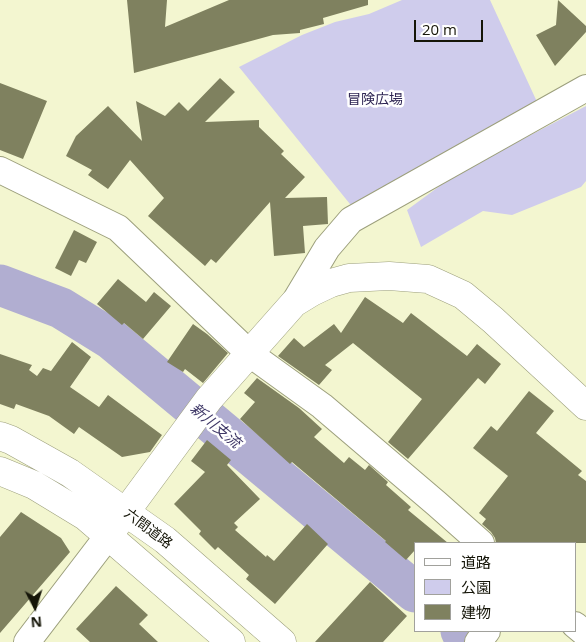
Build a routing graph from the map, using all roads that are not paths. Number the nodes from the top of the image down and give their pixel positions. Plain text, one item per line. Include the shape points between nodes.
1 (586, 88) edge
2 (0, 170) edge
3 (294, 303) junction
4 (250, 354) junction
5 (586, 406) edge
6 (0, 436) edge
7 (0, 471) edge
8 (126, 512) junction
9 (108, 536) junction
10 (480, 542) edge
11 (576, 626) edge
12 (586, 634) edge
13 (27, 642) edge
14 (231, 642) edge
15 (282, 642) edge

1 - 3 street via 351,220 327,248
2 - 4 street via 118,228
3 - 4 street
3 - 5 street via 312,292 349,278 389,276 428,279 463,295
4 - 8 street via 210,399
4 - 10 street via 322,406
6 - 8 street, 六間道路 via 70,473
7 - 9 street via 34,485 78,512
8 - 9 street
8 - 15 street, 六間道路 via 184,556
9 - 13 street
9 - 14 street
11 - 12 street

